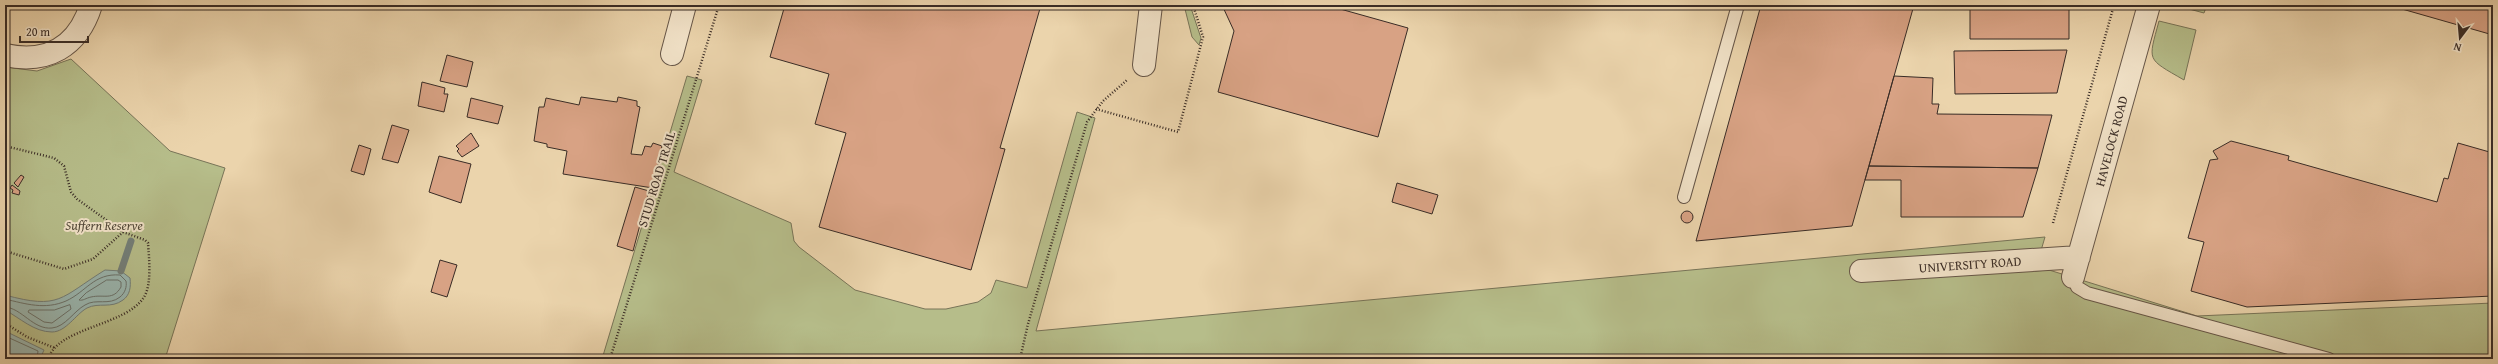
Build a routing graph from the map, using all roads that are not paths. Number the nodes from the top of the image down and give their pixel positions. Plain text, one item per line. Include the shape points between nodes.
1 (91, 5) edge
2 (685, 5) edge
3 (1151, 5) edge
4 (1738, 5) edge
5 (2148, 5) edge
6 (672, 54) dead end
7 (5, 55) edge
8 (1144, 65) road end
9 (1684, 197) dead end
10 (2076, 267) junction
11 (1861, 271) dead end
12 (2329, 359) edge

1 - 7 street via 87,18 73,40 48,56 24,59
2 - 6 street
3 - 8 street
4 - 9 lane
5 - 10 street, HAVELOCK ROAD
10 - 11 street, UNIVERSITY ROAD
10 - 12 lane via 2077,287 2087,293

